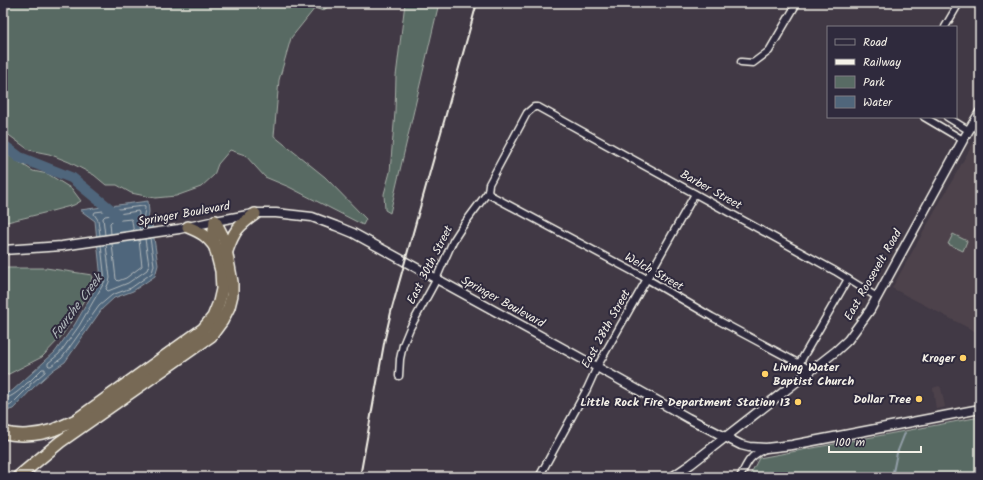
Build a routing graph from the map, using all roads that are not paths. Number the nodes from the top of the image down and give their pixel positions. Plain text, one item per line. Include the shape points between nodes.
1 (797, 3) edge
2 (959, 3) edge
3 (947, 26) edge
4 (740, 62) dead end
5 (534, 107) joint
6 (980, 112) edge
7 (926, 118) edge
8 (949, 118) edge
9 (968, 130) junction
10 (963, 140) junction
11 (488, 192) junction
12 (695, 194) junction
13 (255, 214) junction
14 (215, 220) junction
15 (184, 228) junction
16 (215, 247) junction
17 (3, 250) edge
18 (227, 251) junction
19 (436, 279) junction
20 (647, 279) junction
21 (848, 279) junction
22 (877, 297) junction
23 (224, 305) junction
24 (799, 364) junction
25 (597, 367) junction
26 (811, 370) junction
27 (400, 376) dead end
28 (980, 410) edge
29 (3, 432) edge
30 (725, 437) junction
31 (766, 448) junction
32 (18, 477) edge
33 (539, 477) edge
34 (672, 477) edge
35 (740, 477) edge

1 - 4 street via 769,51 753,62
2 - 3 street
5 - 11 street, East 30th Street via 527,113 489,184
5 - 12 street, Barber Street
6 - 9 main road, East Roosevelt Road
7 - 10 street
8 - 9 street
9 - 10 main road, East Roosevelt Road
10 - 22 main road, East Roosevelt Road
11 - 19 street, East 30th Street via 453,241
11 - 20 street, Welch Street
12 - 20 street, East 28th Street
12 - 21 street, Barber Street
13 - 14 main road, Springer Boulevard
13 - 18 highway via 236,230
13 - 19 main road, Springer Boulevard via 312,217 352,233
14 - 15 main road, Springer Boulevard
14 - 16 highway
14 - 18 highway
15 - 16 highway via 201,232
15 - 17 main road, Springer Boulevard via 62,246
16 - 23 highway via 221,270
18 - 23 highway via 232,295
19 - 25 main road, Springer Boulevard
19 - 27 street, East 30th Street via 403,345
20 - 24 street, Welch Street
20 - 25 street, East 28th Street
21 - 22 street, Barber Street
21 - 24 street
22 - 26 main road, East Roosevelt Road via 848,340
23 - 29 highway via 203,329 76,420 53,430 34,434
23 - 32 highway via 222,321 211,336 60,442
24 - 26 street, Welch Street
25 - 30 main road, Springer Boulevard
25 - 33 street, East 28th Street
26 - 30 main road, East Roosevelt Road
28 - 31 main road, Springer Boulevard
30 - 31 main road, Springer Boulevard via 745,446
30 - 34 main road, East Roosevelt Road
31 - 35 street via 749,459

